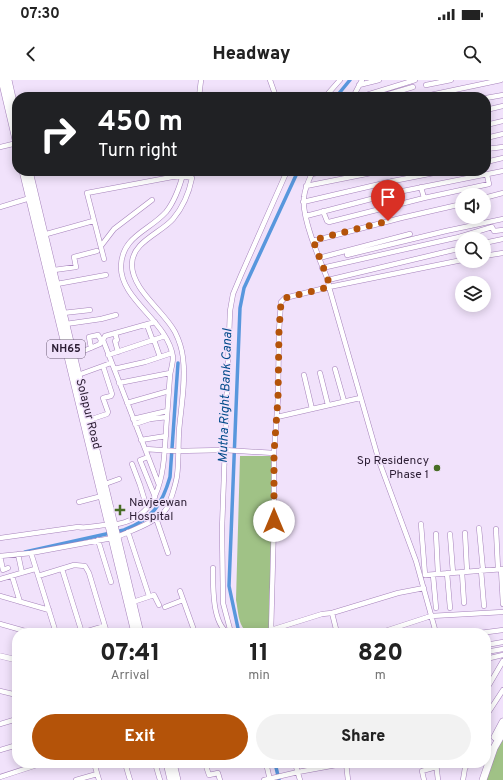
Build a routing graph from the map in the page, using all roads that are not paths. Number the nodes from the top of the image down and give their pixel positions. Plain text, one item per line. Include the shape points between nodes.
1 (2, 80) edge
2 (8, 80) edge
3 (200, 80) edge
4 (270, 80) edge
5 (340, 80) edge
6 (362, 80) edge
7 (380, 80) edge
8 (415, 80) edge
9 (451, 80) edge
10 (501, 80) edge
11 (359, 85) junction
12 (426, 85) dead end
13 (413, 87) dead end
14 (199, 92) edge
15 (274, 92) edge
16 (329, 92) edge
17 (356, 92) edge
18 (376, 92) edge
19 (398, 92) edge
20 (445, 92) edge
21 (503, 95) edge
22 (5, 96) edge
23 (491, 97) edge
24 (503, 106) edge
25 (12, 108) edge
26 (491, 109) edge
27 (503, 121) edge
28 (12, 123) edge
29 (491, 123) edge
30 (503, 134) edge
31 (491, 137) edge
32 (12, 144) edge
33 (503, 146) edge
34 (0, 147) edge
35 (491, 148) edge
36 (503, 158) edge
37 (491, 161) edge
38 (503, 171) edge
39 (491, 174) edge
40 (25, 176) edge
41 (30, 176) edge
42 (169, 176) edge
43 (182, 176) edge
44 (188, 176) edge
45 (285, 176) edge
46 (311, 176) edge
47 (356, 176) edge
48 (418, 176) edge
49 (482, 176) edge
50 (487, 176) edge
51 (306, 186) junction
52 (421, 187) junction
53 (503, 193) edge
54 (491, 196) edge
55 (30, 198) junction
56 (424, 198) junction
57 (152, 200) dead end
58 (303, 202) junction
59 (455, 206) edge
60 (0, 207) edge
61 (323, 211) junction
62 (306, 216) junction
63 (503, 220) edge
64 (93, 221) junction
65 (503, 230) edge
66 (410, 234) dead end
67 (42, 235) junction
68 (503, 238) edge
69 (313, 240) junction
70 (491, 241) edge
71 (101, 246) junction
72 (455, 250) edge
73 (97, 251) dead end
74 (503, 253) edge
75 (347, 255) dead end
76 (433, 255) junction
77 (491, 255) edge
78 (319, 258) junction
79 (104, 259) dead end
80 (455, 261) edge
81 (435, 265) junction
82 (322, 268) junction
83 (54, 270) junction
84 (106, 275) dead end
85 (328, 280) junction
86 (57, 284) junction
87 (329, 287) junction
88 (90, 310) dead end
89 (63, 313) junction
90 (116, 315) dead end
91 (155, 322) junction
92 (66, 324) junction
93 (147, 325) junction
94 (115, 333) junction
95 (165, 336) junction
96 (153, 340) junction
97 (92, 348) dead end
98 (118, 352) junction
99 (172, 353) junction
100 (74, 355) junction
101 (108, 355) junction
102 (160, 357) junction
103 (111, 362) junction
104 (103, 366) junction
105 (114, 369) junction
106 (335, 369) dead end
107 (320, 373) dead end
108 (170, 374) junction
109 (78, 375) junction
110 (304, 375) dead end
111 (119, 382) junction
112 (170, 392) junction
113 (360, 398) junction
114 (344, 401) junction
115 (127, 403) junction
116 (328, 405) junction
117 (312, 409) junction
118 (167, 414) junction
119 (277, 417) junction
120 (89, 420) junction
121 (134, 421) junction
122 (166, 436) junction
123 (141, 440) junction
124 (145, 449) junction
125 (166, 450) junction
126 (225, 451) junction
127 (177, 452) junction
128 (274, 453) junction
129 (148, 457) junction
130 (132, 464) dead end
131 (119, 479) dead end
132 (104, 484) junction
133 (160, 486) junction
134 (102, 496) junction
135 (155, 497) junction
136 (79, 502) dead end
137 (147, 508) junction
138 (156, 518) junction
139 (421, 524) dead end
140 (112, 526) junction
141 (479, 528) dead end
142 (496, 529) dead end
143 (128, 532) junction
144 (465, 533) dead end
145 (436, 534) dead end
146 (450, 534) dead end
147 (114, 537) junction
148 (0, 538) edge
149 (98, 540) junction
150 (31, 553) junction
151 (168, 553) dead end
152 (18, 554) junction
153 (0, 556) edge
154 (8, 568) dead end
155 (214, 568) dead end
156 (35, 569) junction
157 (62, 569) junction
158 (501, 569) edge
159 (482, 570) junction
160 (468, 571) junction
161 (462, 572) junction
162 (22, 573) junction
163 (453, 573) junction
164 (438, 574) junction
165 (447, 574) junction
166 (433, 575) junction
167 (12, 576) junction
168 (38, 576) junction
169 (0, 579) edge
170 (111, 582) dead end
171 (424, 588) junction
172 (180, 591) dead end
173 (0, 596) edge
174 (149, 596) junction
175 (183, 600) junction
176 (20, 602) junction
177 (133, 602) junction
178 (464, 603) dead end
179 (503, 604) edge
180 (159, 605) dead end
181 (484, 606) dead end
182 (166, 607) dead end
183 (436, 608) dead end
184 (450, 608) dead end
185 (49, 610) junction
186 (503, 612) edge
187 (332, 613) junction
188 (431, 616) junction
189 (0, 624) edge
190 (105, 626) joint
191 (14, 628) edge
192 (54, 628) edge
193 (80, 628) edge
194 (98, 628) edge
195 (134, 628) edge
196 (139, 628) edge
197 (193, 628) edge
198 (222, 628) edge
199 (231, 628) edge
200 (271, 628) edge
201 (280, 628) edge
202 (336, 628) edge
203 (399, 628) edge
204 (435, 628) edge
205 (503, 630) edge
206 (491, 632) edge
207 (503, 642) edge
208 (491, 644) edge
209 (503, 649) edge
210 (491, 651) edge
211 (503, 655) edge
212 (0, 656) edge
213 (491, 658) edge
214 (12, 659) edge
215 (503, 661) edge
216 (491, 681) edge
217 (503, 690) edge
218 (0, 691) edge
219 (12, 694) edge
220 (491, 708) edge
221 (12, 720) edge
222 (503, 722) edge
223 (0, 724) edge
224 (503, 732) edge
225 (491, 745) edge
226 (12, 746) edge
227 (491, 747) edge
228 (0, 750) edge
229 (28, 768) edge
230 (95, 768) edge
231 (126, 768) edge
232 (156, 768) edge
233 (168, 768) edge
234 (172, 768) edge
235 (207, 768) edge
236 (268, 768) edge
237 (297, 768) edge
238 (309, 768) edge
239 (347, 768) edge
240 (430, 768) edge
241 (436, 768) edge
242 (463, 768) edge
243 (465, 768) edge
244 (482, 768) edge
245 (485, 768) edge
246 (298, 772) junction
247 (464, 772) junction
248 (97, 774) junction
249 (0, 777) edge
250 (271, 779) edge
251 (76, 780) edge
252 (99, 780) edge
253 (130, 780) edge
254 (160, 780) edge
255 (171, 780) edge
256 (220, 780) edge
257 (264, 780) edge
258 (300, 780) edge
259 (348, 780) edge
260 (424, 780) edge
261 (438, 780) edge
262 (463, 780) edge
263 (478, 780) edge
264 (483, 780) edge

1 - 22 highway
2 - 22 highway
3 - 14 street
4 - 15 street
5 - 16 street
6 - 11 street
7 - 11 street
8 - 18 street
9 - 12 street
10 - 20 street
11 - 17 street
13 - 19 street
21 - 23 street
22 - 25 highway
22 - 28 highway
24 - 26 street
27 - 29 street
30 - 31 street
32 - 34 street
33 - 35 street
36 - 37 street
38 - 39 street
40 - 55 highway, Solapur Road / NH65
41 - 67 highway, Solapur Road / NH65
42 - 64 street via 87,193
43 - 91 street via 174,200 162,216 134,238 122,259 121,271 124,282 132,296
44 - 127 street via 192,178 188,195 180,210 169,224 142,245 132,258 133,272 138,284 171,324 180,346 184,366
45 - 126 street via 233,294 229,327
46 - 51 street
47 - 51 street
48 - 58 street
49 - 52 street
50 - 56 street via 489,184
51 - 58 street
52 - 56 street
52 - 61 street
53 - 54 street
55 - 60 street
55 - 67 highway, Solapur Road / NH65
56 - 61 street via 328,222
57 - 71 street via 114,229
58 - 62 street
59 - 69 street
61 - 62 street
62 - 69 street
63 - 75 street
64 - 67 street
64 - 71 street
65 - 82 street via 494,232 492,227
66 - 78 street
67 - 83 highway, Solapur Road / NH65
67 - 134 highway, Solapur Road / NH65
68 - 70 street
69 - 78 street
71 - 79 street
72 - 76 street
73 - 83 street via 74,257 76,267
74 - 77 street
76 - 81 street
76 - 85 street
78 - 82 street
80 - 81 street
81 - 87 street
82 - 85 street
83 - 86 highway, Solapur Road / NH65
84 - 86 street
85 - 87 street
86 - 89 highway, Solapur Road / NH65
87 - 113 street
87 - 119 street via 285,298 281,302
88 - 89 street
89 - 92 highway, Solapur Road / NH65
90 - 92 street
91 - 93 street
91 - 95 street
92 - 100 highway, Solapur Road / NH65
93 - 94 street
93 - 96 street
94 - 98 street
94 - 101 street via 104,338
95 - 96 street
95 - 99 street
96 - 98 street
96 - 102 street
97 - 100 street
98 - 101 street
99 - 102 street
99 - 108 street
100 - 109 highway, Solapur Road / NH65
101 - 103 street
102 - 105 street
103 - 104 street
103 - 105 street
104 - 109 street
104 - 120 street via 112,394 103,400 108,412
105 - 111 street
106 - 114 street
107 - 116 street
108 - 111 street
108 - 112 street
109 - 120 highway, Solapur Road / NH65
110 - 117 street
111 - 115 street
112 - 115 street
112 - 118 street
113 - 114 street
113 - 171 street via 379,461
114 - 116 street
115 - 121 street
116 - 117 street
117 - 119 street
118 - 121 street
118 - 122 street
119 - 128 street
120 - 132 highway, Solapur Road / NH65
121 - 123 street
122 - 123 street
122 - 125 street
123 - 124 street
124 - 125 street
124 - 129 street
125 - 127 street
125 - 133 street
126 - 127 street
126 - 128 street
126 - 199 street via 222,529 224,603
127 - 138 street via 177,478 168,506
128 - 200 street
129 - 133 street
129 - 135 street via 140,460
130 - 137 street
131 - 132 street
132 - 140 highway, Solapur Road / NH65
133 - 135 street
134 - 136 street
134 - 140 highway, Solapur Road / NH65
135 - 137 street
137 - 140 street via 136,518
138 - 143 street
138 - 151 street
139 - 166 street via 425,575
140 - 147 highway, Solapur Road / NH65
140 - 148 street via 78,527
141 - 159 street
142 - 158 street
143 - 147 street
143 - 174 street
144 - 160 street
145 - 164 street
146 - 163 street
147 - 149 street
147 - 177 highway, Solapur Road / NH65
147 - 195 highway, Solapur Road / NH65
149 - 150 street
149 - 170 street
150 - 152 street
150 - 156 street
152 - 153 street
152 - 162 street
153 - 154 street via 3,570
155 - 198 street via 215,608
156 - 162 street
156 - 168 street
157 - 168 street
157 - 190 street via 74,565 85,566
157 - 193 street
158 - 159 street
158 - 179 street
159 - 160 street
159 - 181 street
160 - 161 street
161 - 163 street
161 - 178 street
162 - 167 street
163 - 165 street
164 - 165 street
164 - 166 street
165 - 184 street
166 - 183 street
167 - 169 street
167 - 176 street
168 - 185 street
171 - 187 street
171 - 188 street
172 - 175 street
173 - 176 street
174 - 177 street
174 - 180 street via 155,595
175 - 182 street
175 - 197 street
176 - 185 street
177 - 196 highway, Solapur Road / NH65
185 - 192 street
186 - 188 street
187 - 201 street
187 - 202 street
188 - 203 street
188 - 204 street
189 - 191 street
190 - 194 street
205 - 206 street
207 - 208 street
209 - 210 street
211 - 213 street
212 - 214 main road
215 - 216 street
217 - 220 street
218 - 219 street
221 - 223 street
222 - 225 highway
224 - 227 highway
226 - 228 street
229 - 249 street
230 - 248 street
231 - 253 street
232 - 254 street
233 - 255 highway
234 - 255 highway
235 - 256 street via 209,775 218,773
236 - 250 street
237 - 246 street
238 - 246 street
239 - 259 street
240 - 260 street via 422,772
241 - 261 street
242 - 247 street
243 - 247 street
244 - 263 highway
245 - 264 highway
246 - 250 street
246 - 258 street
247 - 262 street
248 - 251 street
248 - 252 street
250 - 257 street

